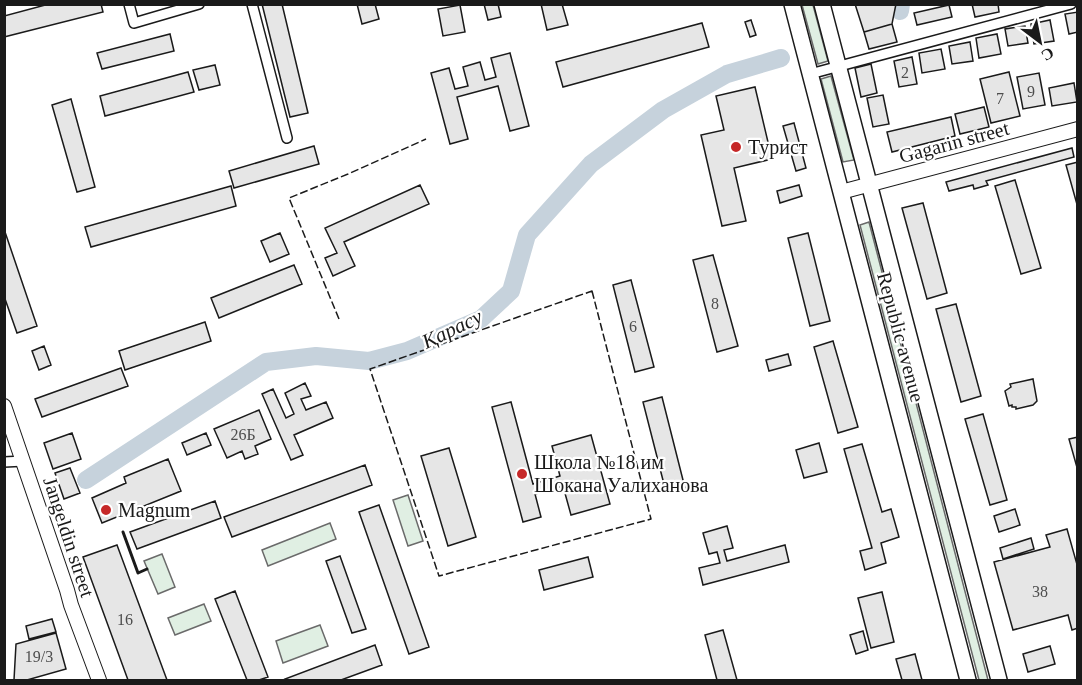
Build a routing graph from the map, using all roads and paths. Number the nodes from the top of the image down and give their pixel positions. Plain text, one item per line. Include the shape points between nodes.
1 (129, 4) edge
2 (199, 4) edge
3 (252, 4) edge
4 (792, 4) edge
5 (822, 4) edge
6 (1071, 4) edge
7 (839, 66) junction
8 (810, 74) junction
9 (1077, 129) edge
10 (287, 138) dead end
11 (870, 185) junction
12 (841, 192) junction
13 (4, 406) edge
14 (24, 461) junction
15 (4, 462) edge
16 (99, 681) edge
17 (968, 681) edge
18 (999, 681) edge

1 - 2 street via 134,23
3 - 10 street
4 - 8 main road, Republic avenue
5 - 7 main road, Republic avenue
6 - 7 street
7 - 8 street
7 - 11 main road, Republic avenue
8 - 12 main road, Republic avenue
9 - 11 main road, Gagarin street
11 - 12 main road, Gagarin street
11 - 18 main road, Republic avenue
12 - 17 main road, Republic avenue
13 - 14 main road, Jangeldin street
14 - 15 street
14 - 16 main road, Jangeldin street

